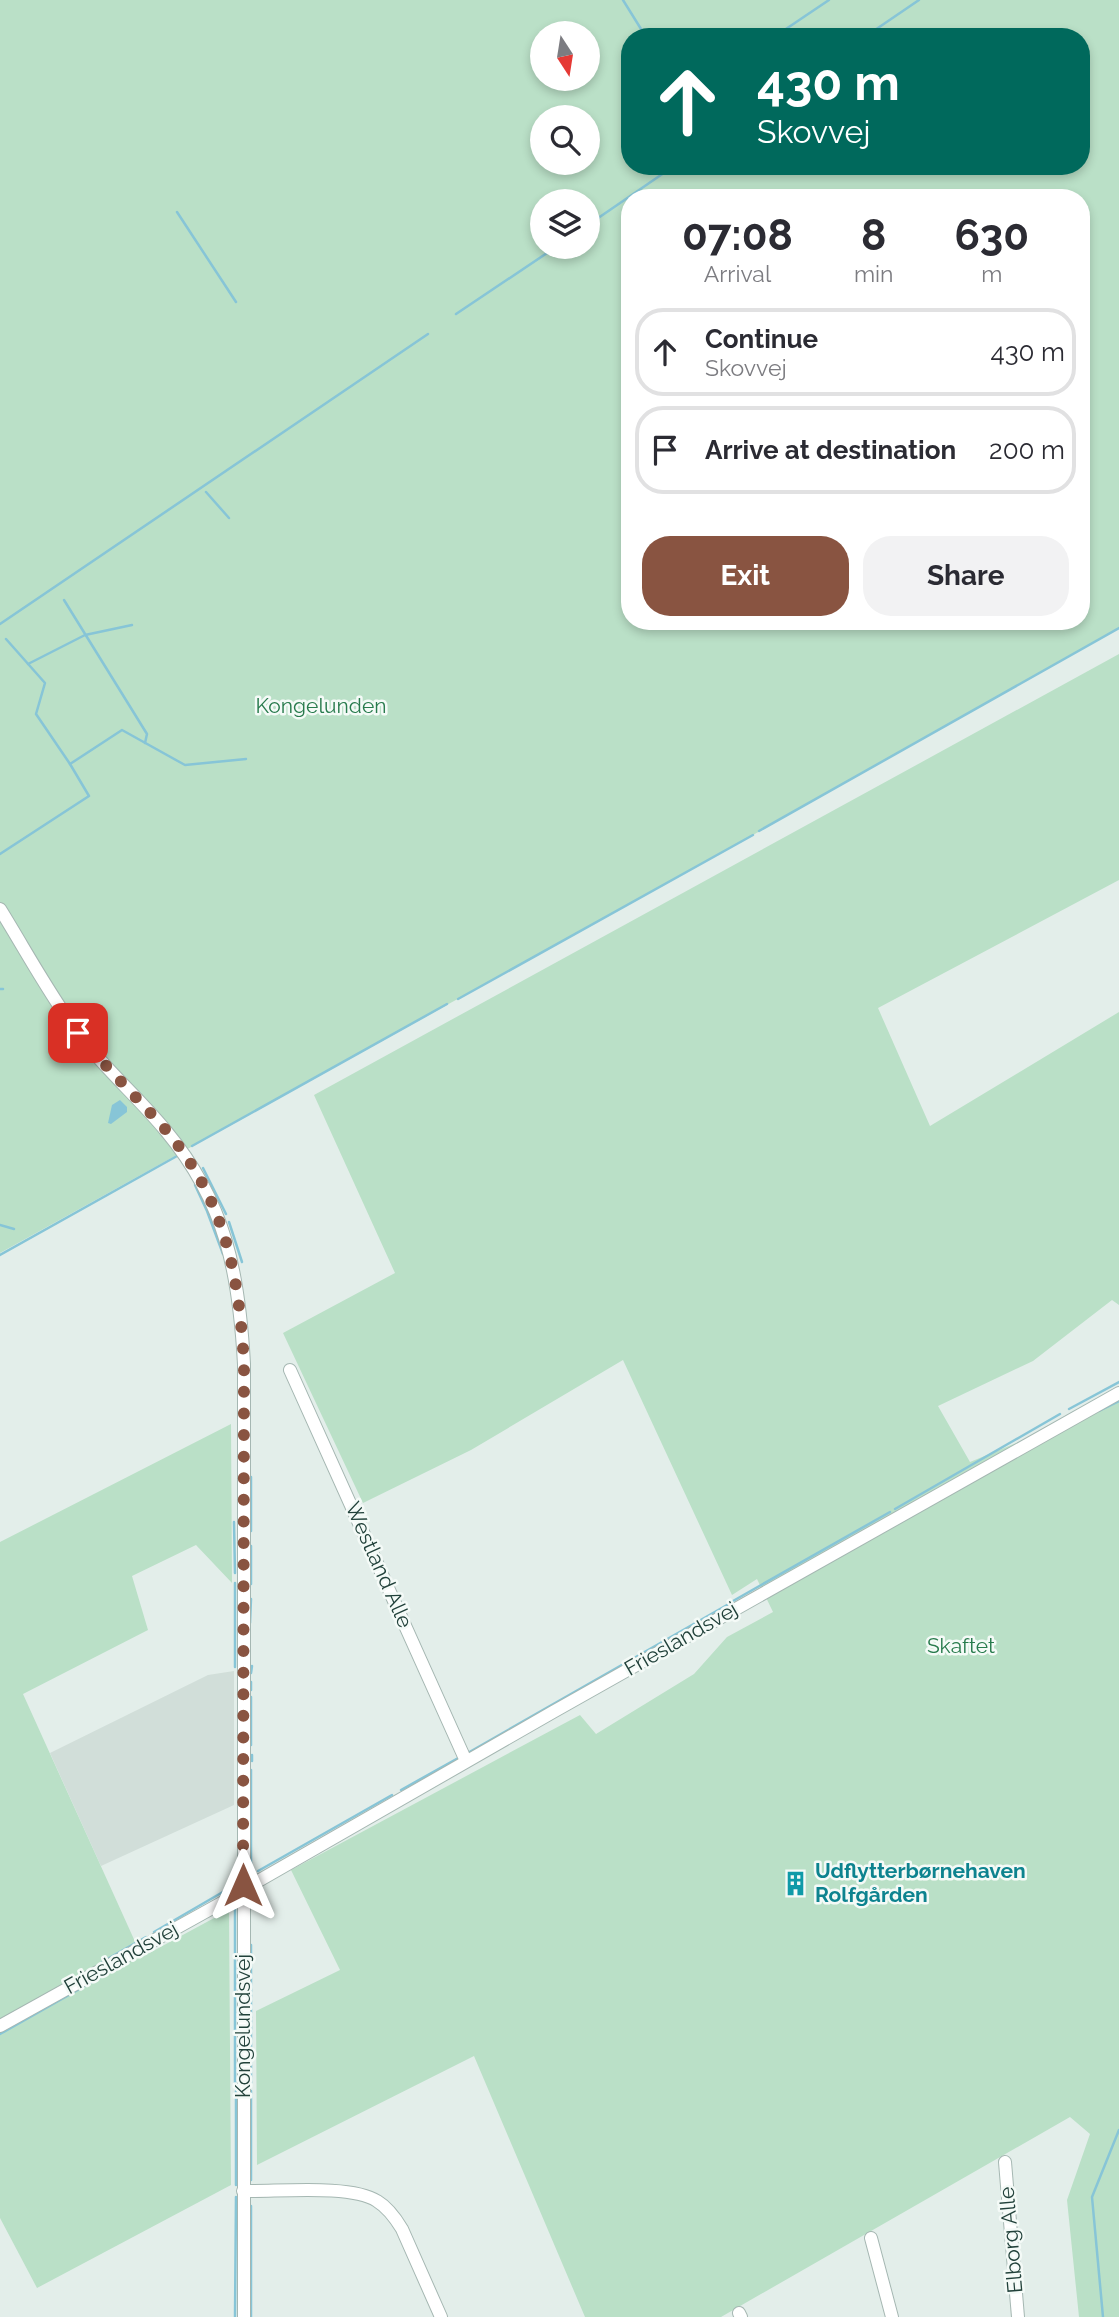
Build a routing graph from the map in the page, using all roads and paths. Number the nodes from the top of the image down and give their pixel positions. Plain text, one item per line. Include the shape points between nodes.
1 (0, 909) edge
2 (290, 1370) dead end
3 (1119, 1393) edge
4 (466, 1761) junction
5 (243, 1891) junction
6 (0, 2026) edge
7 (1005, 2162) dead end
8 (243, 2192) junction
9 (871, 2238) dead end
10 (244, 2317) edge
11 (441, 2317) edge
12 (892, 2317) edge
13 (1018, 2317) edge

1 - 5 street, Kongelundsvej via 78,1033 166,1130 190,1164 209,1197 235,1273 244,1364
2 - 4 street, Westland Alle
3 - 4 street, Frieslandsvej
4 - 5 street, Frieslandsvej
5 - 6 street, Frieslandsvej
5 - 8 street, Kongelundsvej
7 - 13 street, Elborg Alle
8 - 10 street, Kongelundsvej
8 - 11 street via 344,2192 379,2201 402,2229
9 - 12 street

